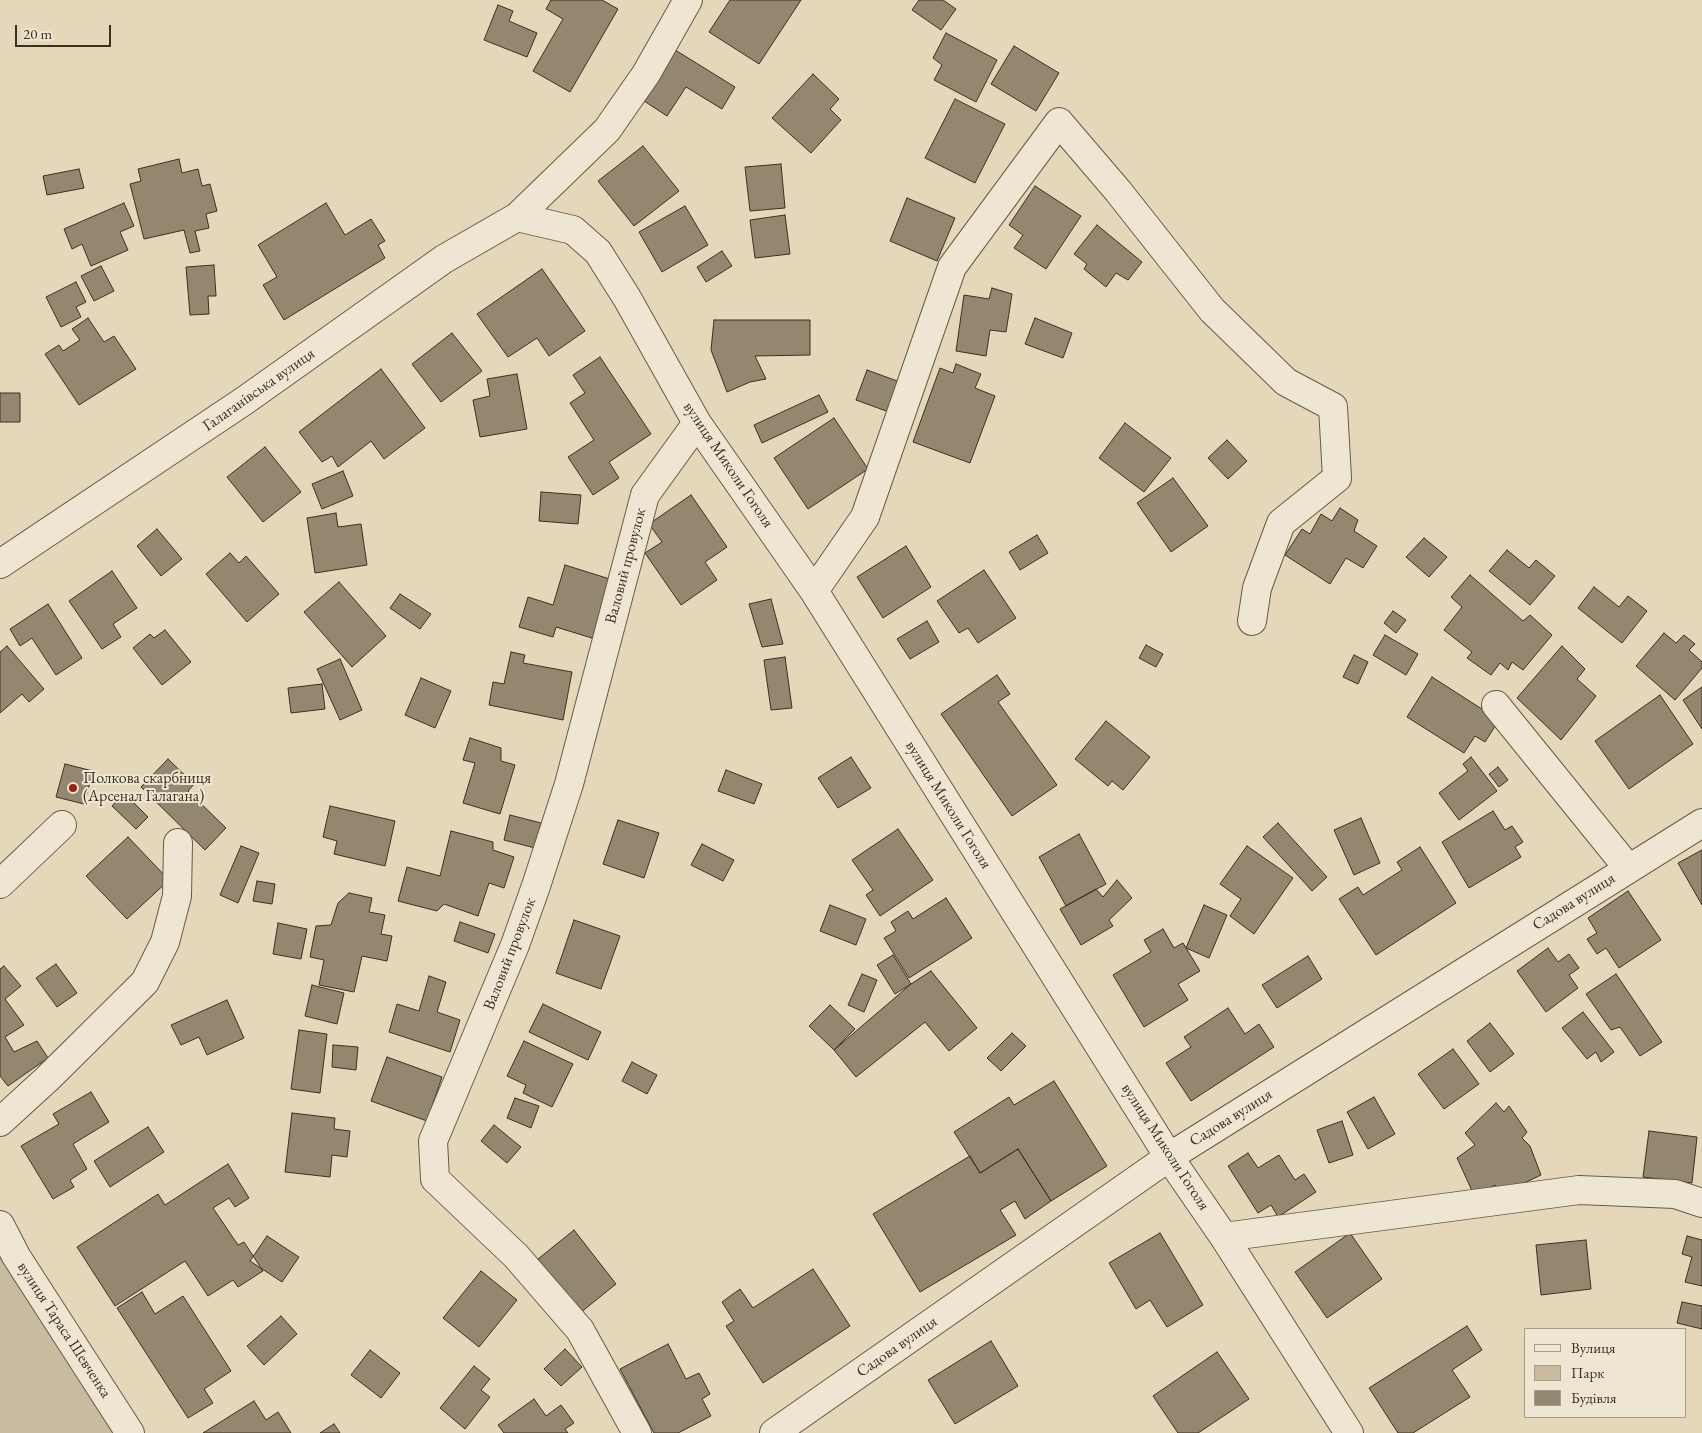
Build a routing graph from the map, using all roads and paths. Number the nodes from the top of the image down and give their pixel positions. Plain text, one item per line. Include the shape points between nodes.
1 (688, 0) edge
2 (518, 217) junction
3 (697, 423) junction
4 (0, 564) edge
5 (814, 591) junction
6 (1252, 621) dead end
7 (1496, 704) dead end
8 (1702, 823) edge
9 (62, 825) dead end
10 (178, 843) dead end
11 (1628, 868) junction
12 (0, 884) edge
13 (0, 1122) edge
14 (1169, 1157) junction
15 (1702, 1203) edge
16 (0, 1225) edge
17 (1224, 1237) junction
18 (130, 1433) edge
19 (637, 1433) edge
20 (774, 1433) edge
21 (1349, 1433) edge

1 - 2 street, Галаганівська вулиця via 646,74 606,130
2 - 3 street, вулиця Миколи Гоголя via 573,230 598,252
2 - 4 street, Галаганівська вулиця via 444,259 244,401
3 - 5 street, вулиця Миколи Гоголя
3 - 19 street, Валовий провулок via 644,495 569,784 542,867 515,945 433,1141 434,1179 516,1256 580,1330
5 - 6 street via 865,517 952,267 1059,122 1212,310 1286,382 1333,407 1337,478 1281,523 1257,588
5 - 14 street, вулиця Миколи Гоголя
7 - 11 street
8 - 11 street, Садова вулиця
9 - 12 street
10 - 13 street via 176,896 165,942 145,982
11 - 14 street, Садова вулиця
14 - 17 street, вулиця Миколи Гоголя
14 - 20 street, Садова вулиця
15 - 17 street via 1675,1194 1579,1190
16 - 18 street, вулиця Тараса Шевченка via 16,1256
17 - 21 street, вулиця Миколи Гоголя

